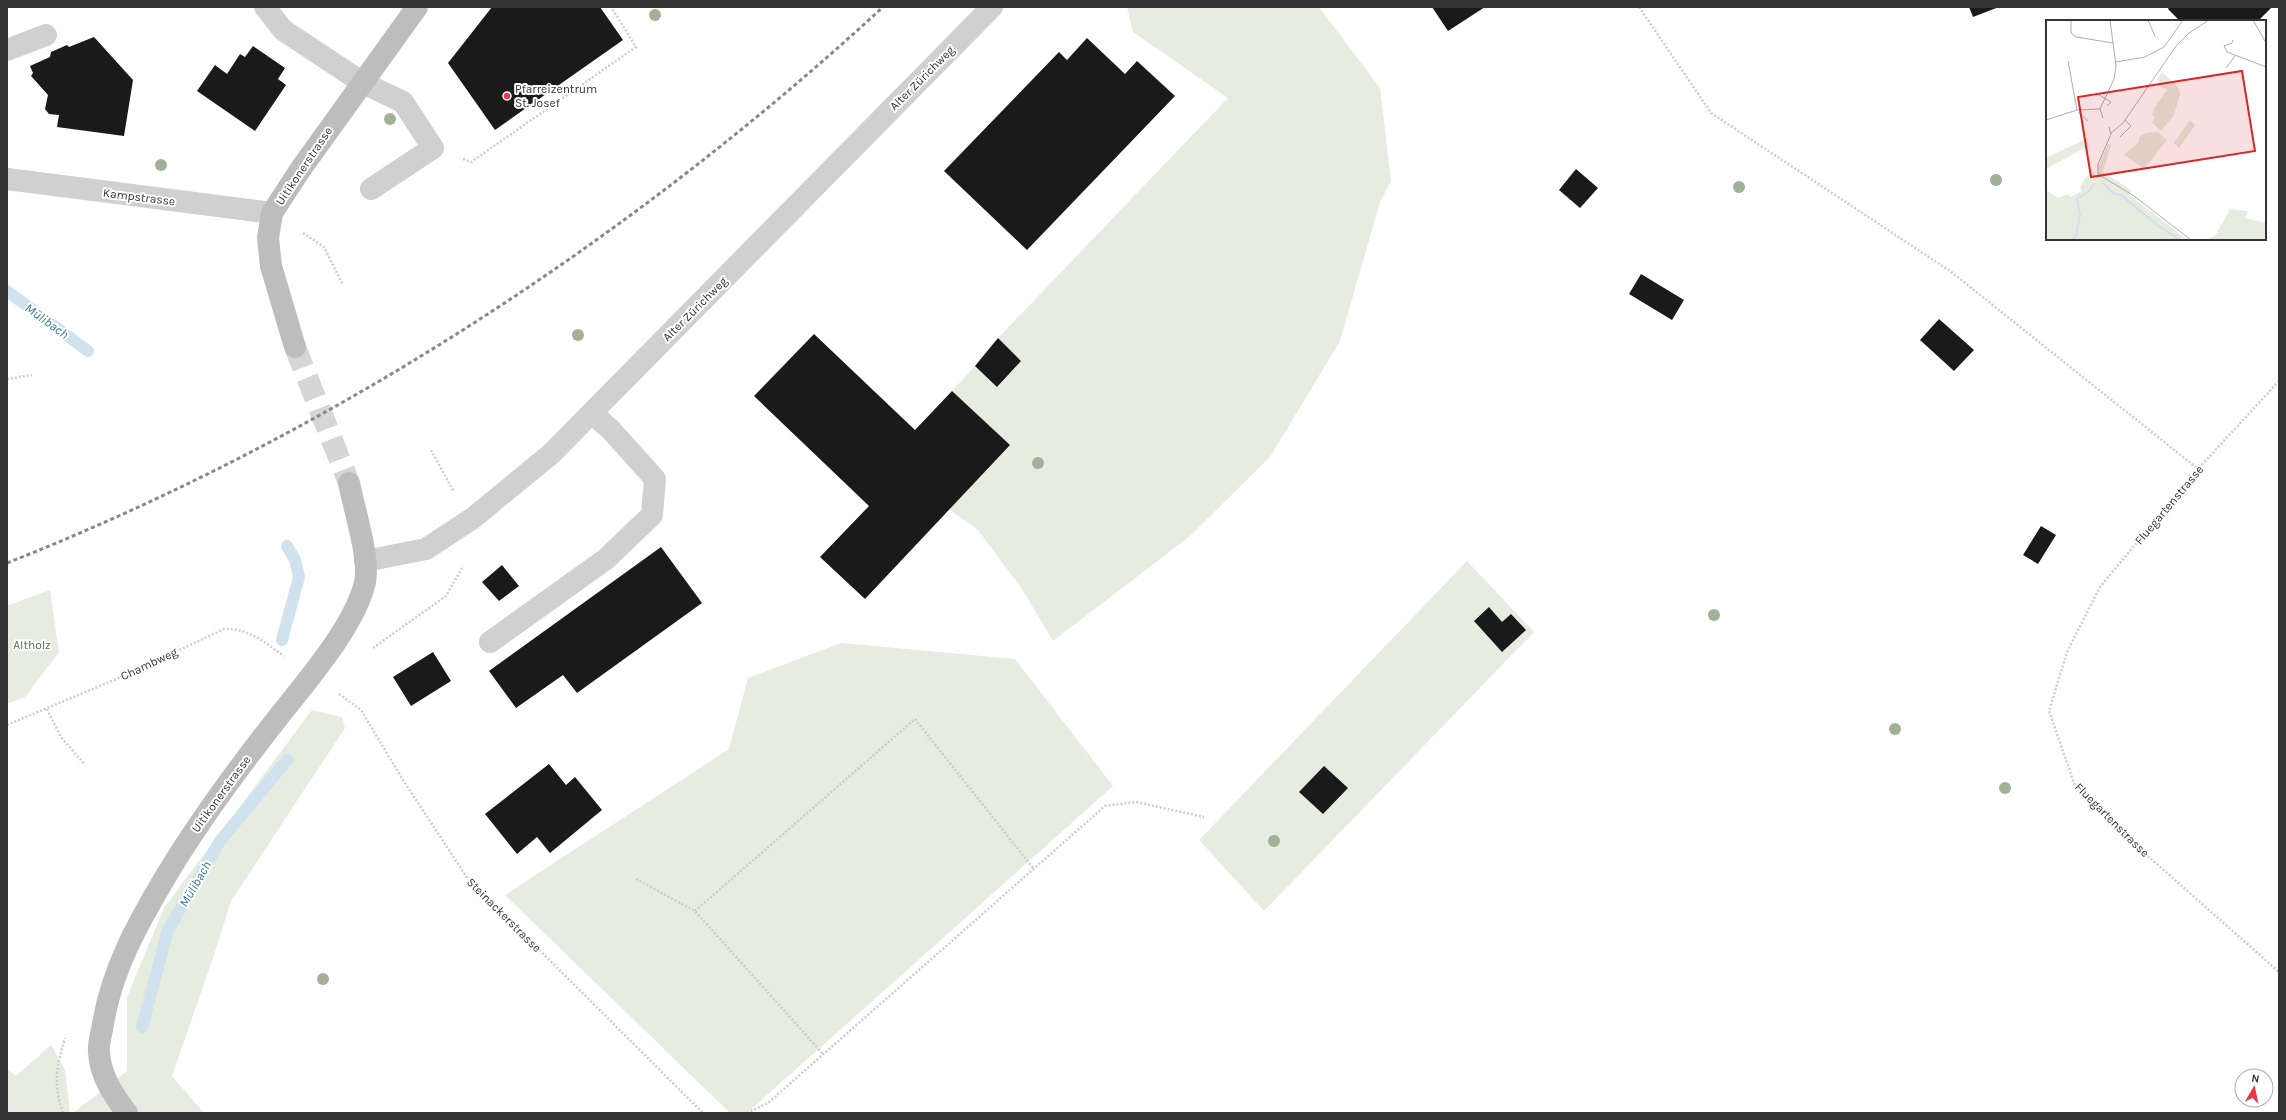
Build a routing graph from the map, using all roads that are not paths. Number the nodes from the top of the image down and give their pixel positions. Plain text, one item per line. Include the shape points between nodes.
1 (265, 7) edge
2 (417, 7) edge
3 (992, 7) edge
4 (46, 35) dead end
5 (7, 50) edge
6 (362, 83) junction
7 (7, 179) edge
8 (371, 189) dead end
9 (272, 213) junction
10 (295, 347) tunnel mouth
11 (592, 413) junction
12 (349, 484) tunnel mouth
13 (365, 561) junction
14 (490, 642) dead end
15 (126, 1113) edge

1 - 6 street via 283,30
2 - 6 street, Uitikonerstrasse
3 - 11 street, Alter Zürichweg
4 - 5 street
6 - 8 street via 403,102 433,148
6 - 9 street, Uitikonerstrasse
7 - 9 street, Kampstrasse
9 - 10 street, Uitikonerstrasse via 268,238 270,266
11 - 13 street, Alter Zürichweg via 551,454 474,518 426,549
11 - 14 street via 611,430 655,479 652,515 606,559
12 - 13 street, Uitikonerstrasse
13 - 15 street, Uitikonerstrasse via 365,582 348,622 311,676 222,789 166,876 123,954 108,996 99,1052 109,1089

